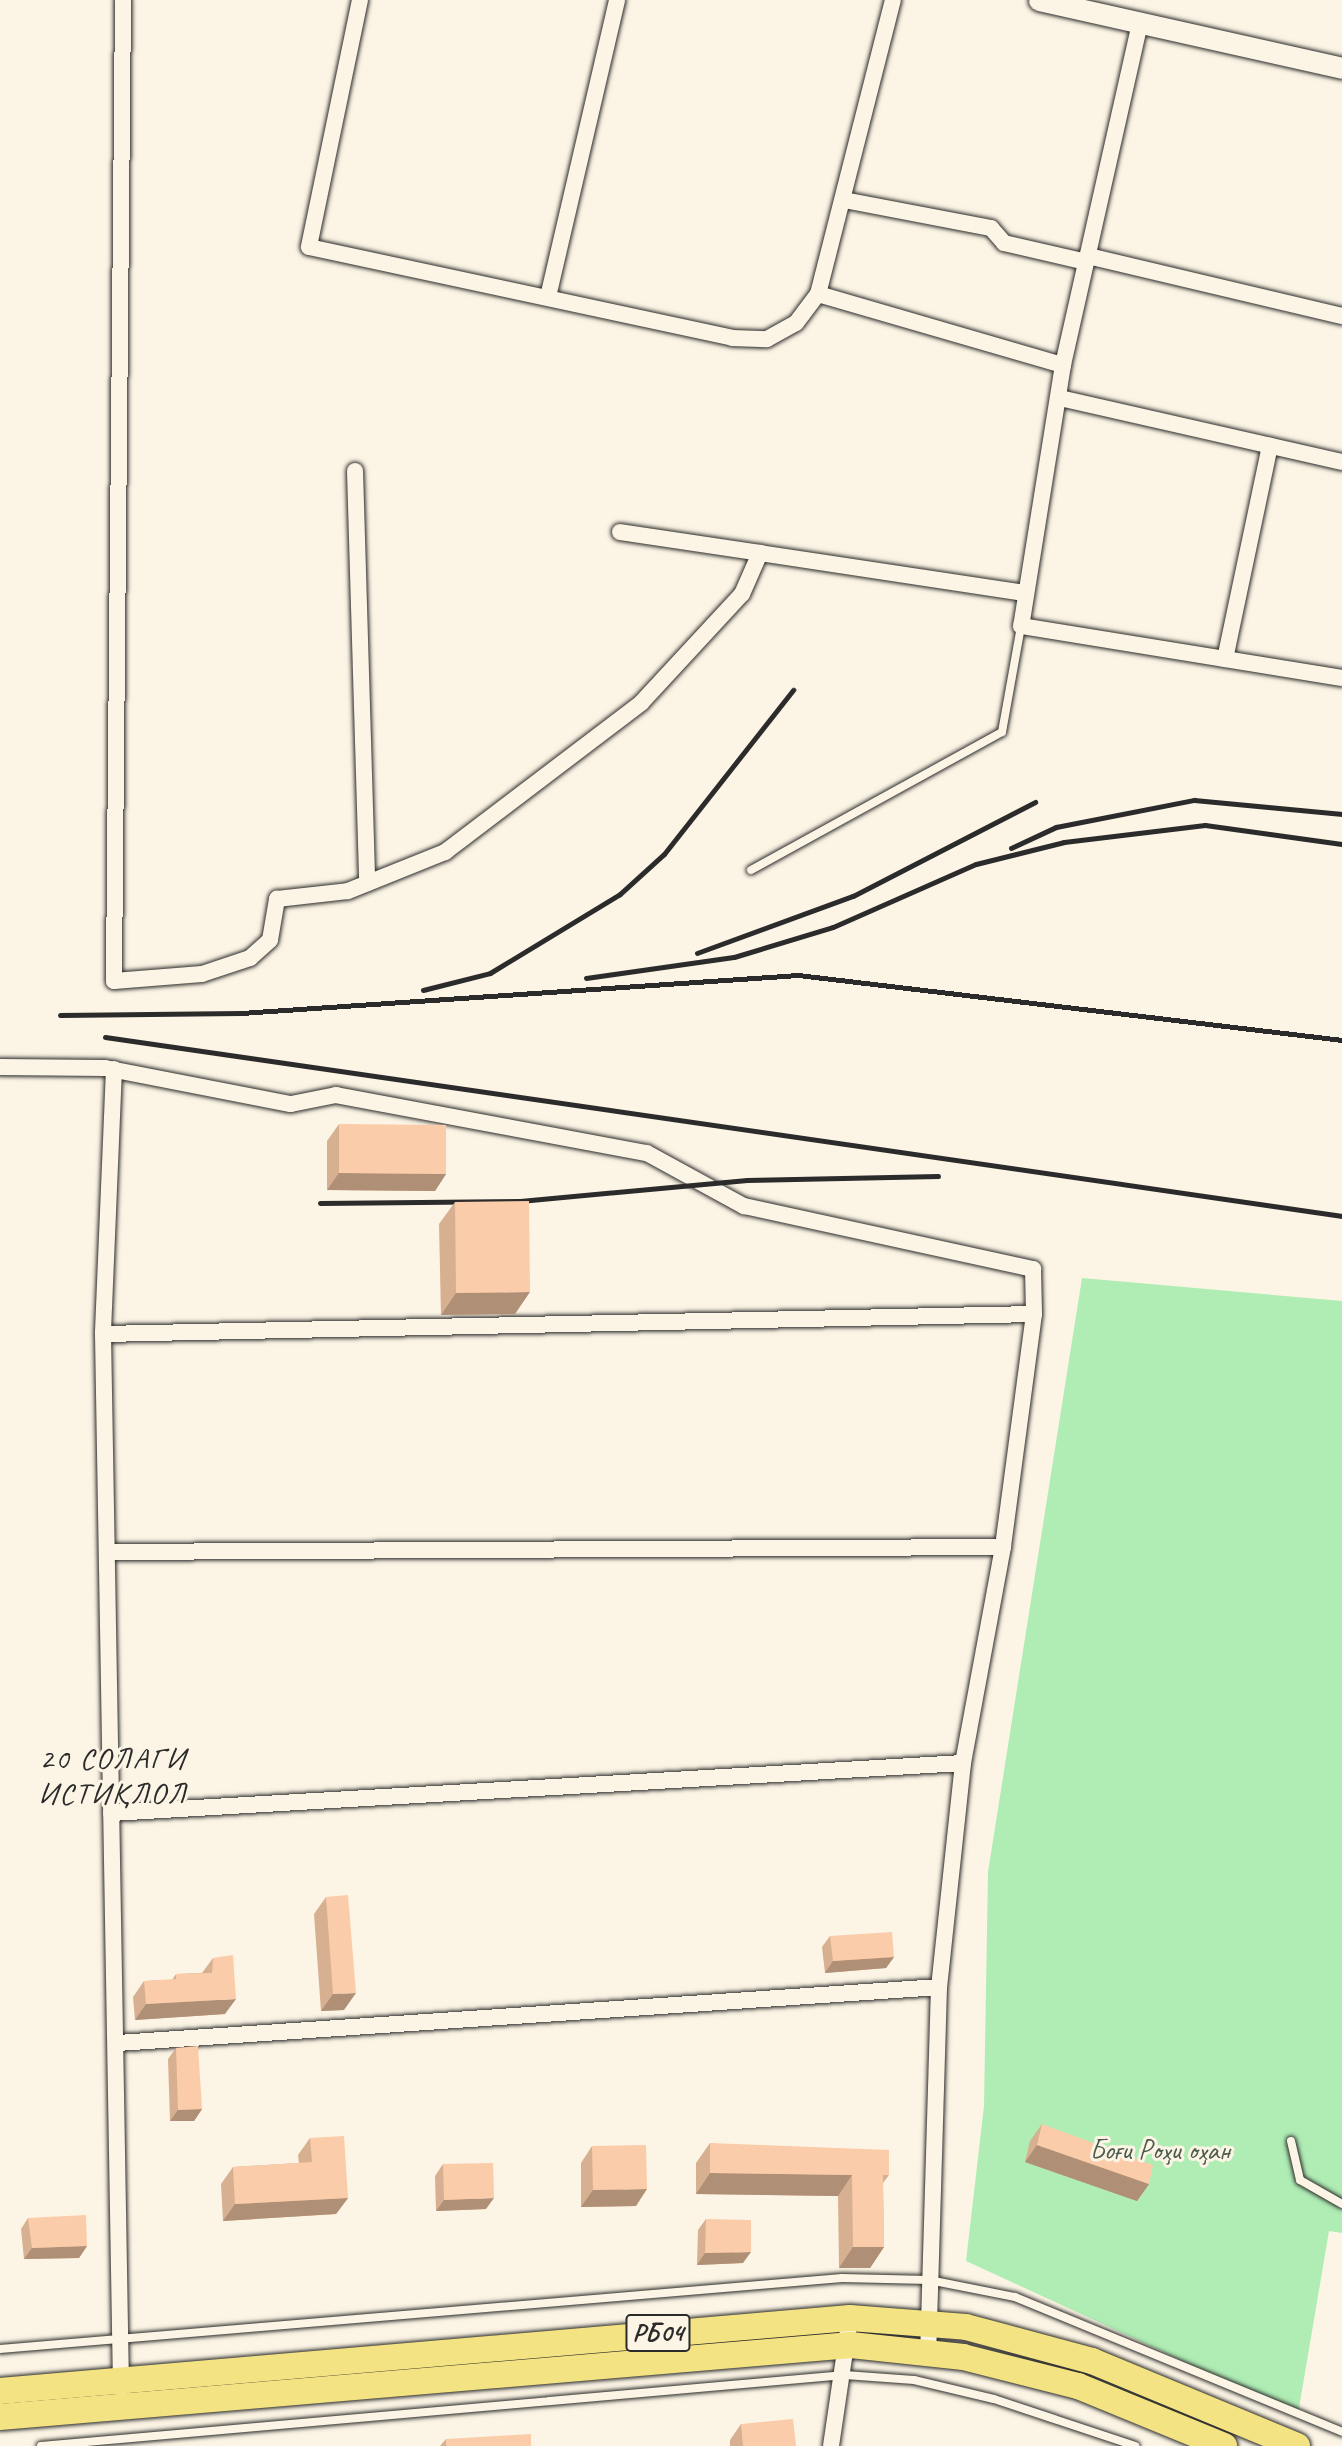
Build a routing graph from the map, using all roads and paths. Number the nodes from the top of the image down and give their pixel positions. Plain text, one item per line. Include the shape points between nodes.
1 (123, 0) edge
2 (360, 0) edge
3 (617, 0) edge
4 (893, 0) edge
5 (1039, 0) edge
6 (1140, 23) junction
7 (1342, 68) edge
8 (844, 200) junction
9 (1087, 259) junction
10 (818, 294) junction
11 (548, 297) junction
12 (1342, 316) edge
13 (1063, 365) junction
14 (1060, 398) junction
15 (1270, 446) junction
16 (1342, 462) edge
17 (355, 471) dead end
18 (620, 532) dead end
19 (760, 553) junction
20 (1025, 593) junction
21 (1021, 626) junction
22 (1225, 659) junction
23 (1342, 678) edge
24 (751, 870) dead end
25 (366, 883) junction
26 (0, 1068) edge
27 (114, 1069) junction
28 (1034, 1314) junction
29 (103, 1334) junction
30 (1003, 1547) junction
31 (107, 1552) junction
32 (963, 1763) junction
33 (111, 1813) junction
34 (939, 1987) junction
35 (118, 2043) junction
36 (1292, 2141) dead end
37 (1342, 2204) edge
38 (929, 2280) junction
39 (850, 2318) junction
40 (930, 2324) junction
41 (120, 2341) junction
42 (851, 2345) junction
43 (0, 2349) edge
44 (928, 2353) junction
45 (845, 2375) junction
46 (120, 2377) junction
47 (0, 2391) edge
48 (123, 2404) junction
49 (0, 2417) edge
50 (1342, 2432) edge
51 (41, 2446) edge
52 (831, 2446) edge
53 (1135, 2446) edge
54 (1224, 2446) edge
55 (1297, 2446) edge

1 - 25 street via 114,981 202,974 250,958 270,940 277,899 348,891
2 - 11 street via 309,247
3 - 11 street
4 - 8 street
5 - 6 street
6 - 7 street
6 - 9 street
8 - 9 street via 991,228 1004,243
8 - 10 street
9 - 12 street
9 - 13 street
10 - 11 street via 796,323 767,339 732,338
10 - 13 street
13 - 14 street
14 - 15 street
14 - 20 street
15 - 16 street
15 - 22 street
17 - 25 street
18 - 19 street
19 - 20 street
19 - 25 street via 742,594 640,703 445,852
20 - 21 street
21 - 22 street
21 - 24 lane via 1002,732
22 - 23 street
26 - 27 street
27 - 28 street via 291,1104 336,1095 648,1153 744,1206 1033,1269
27 - 29 street
28 - 29 street
28 - 30 street
29 - 31 street
30 - 31 street
30 - 32 street
31 - 33 street
32 - 33 street
32 - 34 street
33 - 35 street
34 - 35 street
34 - 38 street
35 - 41 street
36 - 37 lane via 1300,2180
38 - 40 street
38 - 41 lane via 842,2278
38 - 50 lane via 1015,2297
39 - 40 main road, РБ04
39 - 42 street
39 - 46 main road, РБ04
40 - 44 street
40 - 55 main road, РБ04 via 965,2327 1092,2361
41 - 43 lane
41 - 46 street
42 - 44 main road, РБ04
42 - 45 street
42 - 48 main road, РБ04
44 - 54 main road, РБ04 via 1078,2386
45 - 51 lane
45 - 52 street
45 - 53 lane via 914,2380 994,2399
46 - 47 main road, РБ04
46 - 48 street
48 - 49 main road, РБ04

